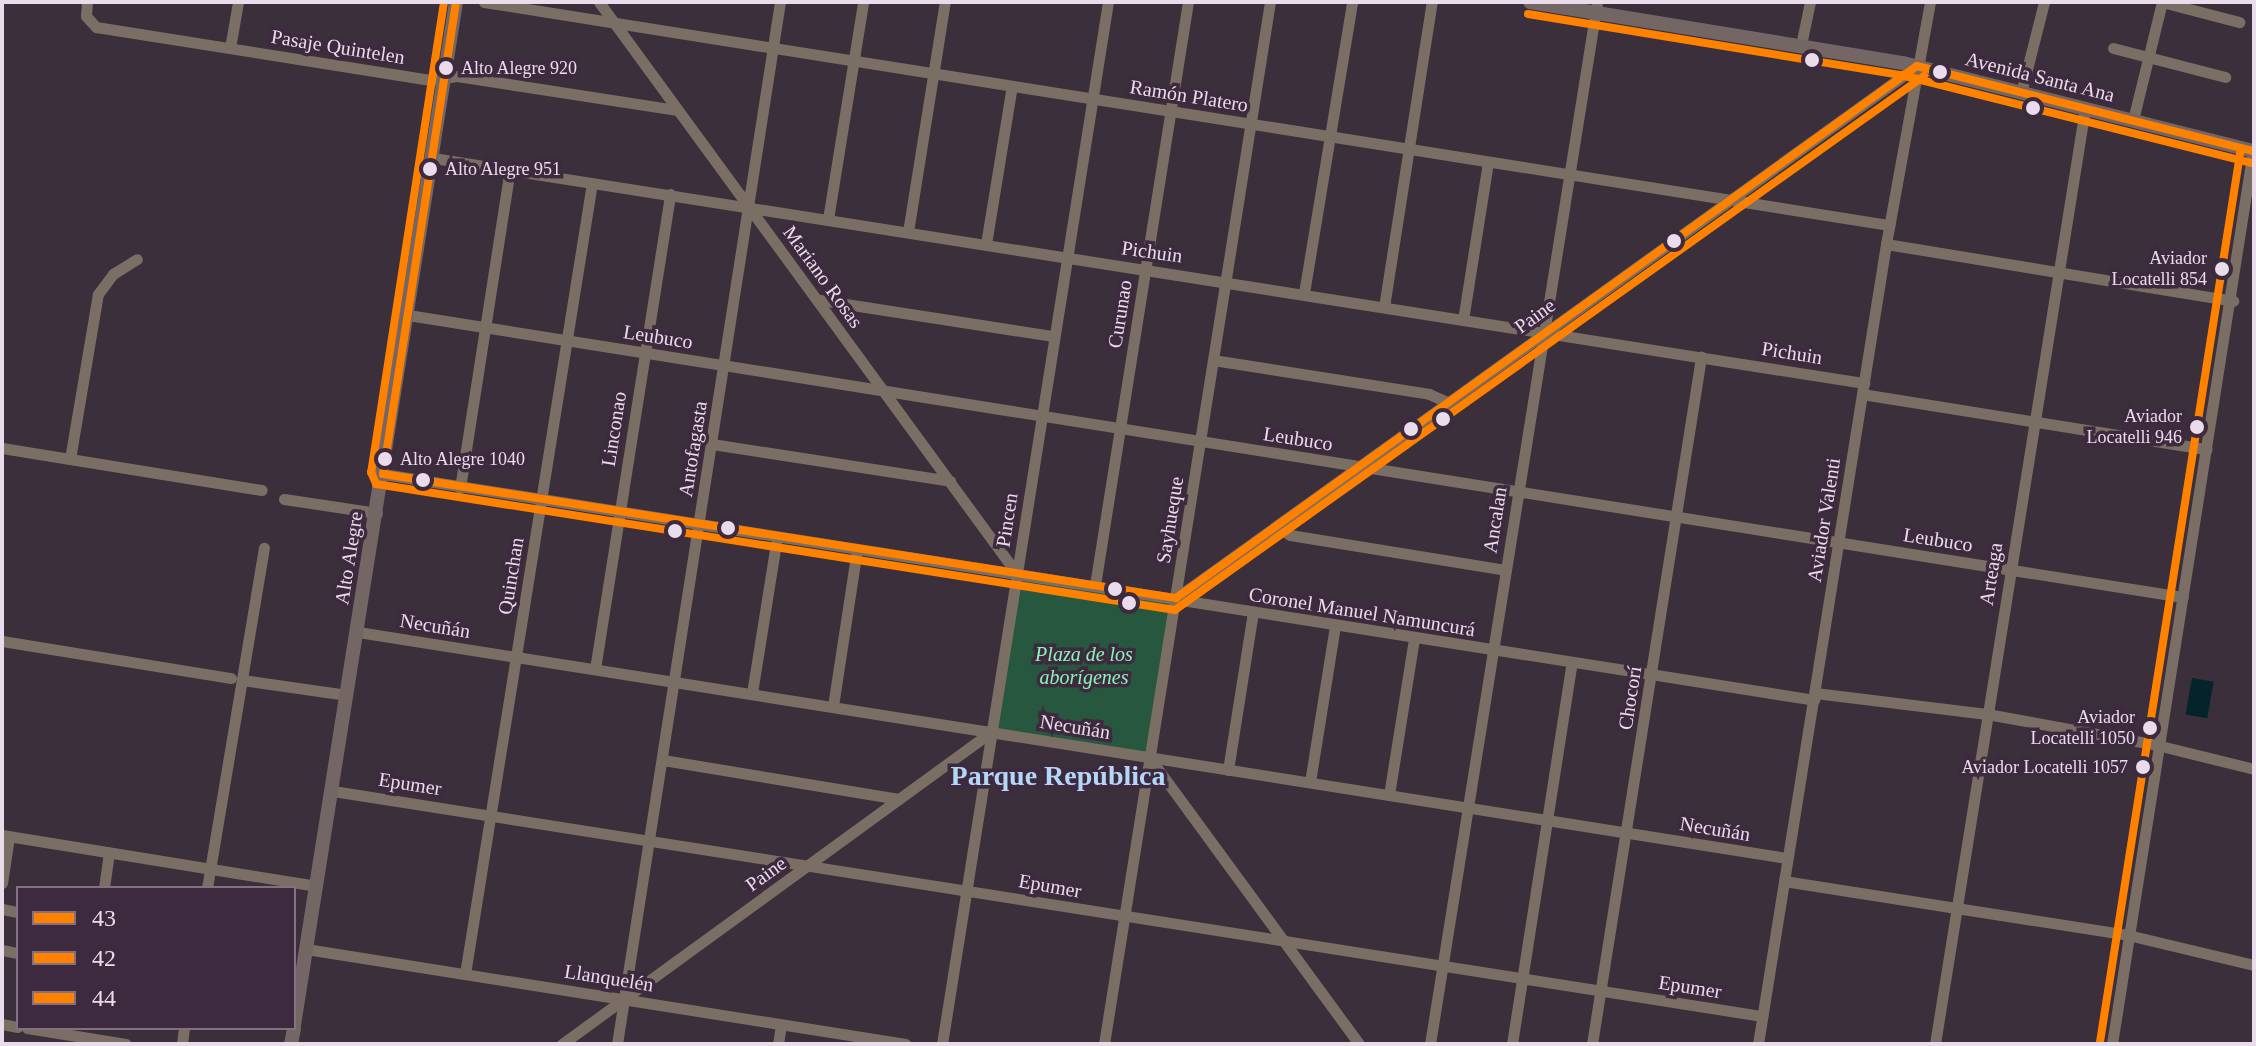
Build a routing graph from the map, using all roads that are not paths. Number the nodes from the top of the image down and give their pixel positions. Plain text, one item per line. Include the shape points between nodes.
1 (87, 2) edge
2 (238, 2) edge
3 (456, 2) edge
4 (484, 2) edge
5 (599, 2) edge
6 (780, 2) edge
7 (863, 2) edge
8 (945, 2) edge
9 (1108, 2) edge
10 (1188, 2) edge
11 (1270, 2) edge
12 (1352, 2) edge
13 (1432, 2) edge
14 (1530, 2) edge
15 (1810, 2) edge
16 (1930, 2) edge
17 (2044, 2) edge
18 (2162, 2) edge
19 (1596, 7) edge
20 (2239, 22) dead end
21 (614, 23) junction
22 (1801, 45) junction
23 (230, 48) junction
24 (773, 48) junction
25 (2113, 48) dead end
26 (2148, 57) junction
27 (854, 61) junction
28 (1917, 66) junction
29 (933, 73) junction
30 (2225, 77) dead end
31 (445, 78) junction
32 (1012, 86) junction
33 (2021, 93) junction
34 (1091, 99) junction
35 (2085, 109) junction
36 (677, 110) junction
37 (1171, 111) junction
38 (2133, 120) junction
39 (1250, 124) junction
40 (1330, 136) junction
41 (1408, 149) junction
42 (2254, 150) edge
43 (433, 158) junction
44 (1488, 162) junction
45 (510, 170) junction
46 (1567, 173) junction
47 (592, 183) junction
48 (670, 194) junction
49 (1727, 198) junction
50 (748, 206) junction
51 (828, 219) junction
52 (1889, 225) junction
53 (908, 232) junction
54 (986, 244) junction
55 (1886, 244) junction
56 (1066, 257) junction
57 (137, 259) dead end
58 (1146, 269) junction
59 (2059, 272) junction
60 (1226, 281) junction
61 (1304, 293) junction
62 (820, 300) junction
63 (2233, 301) junction
64 (1384, 307) junction
65 (408, 315) junction
66 (1463, 320) junction
67 (487, 327) junction
68 (1543, 332) junction
69 (1053, 336) junction
70 (567, 340) junction
71 (644, 353) junction
72 (1701, 357) junction
73 (1213, 360) junction
74 (725, 366) junction
75 (1863, 388) junction
76 (883, 391) junction
77 (1447, 402) junction
78 (1041, 417) junction
79 (2034, 422) junction
80 (1120, 429) junction
81 (1201, 441) junction
82 (712, 444) junction
83 (2, 448) edge
84 (2207, 449) junction
85 (70, 459) junction
86 (1358, 466) junction
87 (383, 474) junction
88 (950, 481) junction
89 (460, 488) junction
90 (262, 490) dead end
91 (1517, 491) junction
92 (284, 499) dead end
93 (541, 500) junction
94 (377, 513) junction
95 (619, 513) junction
96 (1675, 516) junction
97 (699, 525) junction
98 (1277, 527) junction
99 (777, 537) junction
100 (1838, 543) junction
101 (264, 548) dead end
102 (857, 550) junction
103 (2010, 569) junction
104 (1505, 570) junction
105 (1017, 574) junction
106 (1095, 585) junction
107 (2183, 597) junction
108 (1176, 598) junction
109 (1253, 613) junction
110 (1335, 626) junction
111 (358, 632) junction
112 (1414, 639) junction
113 (2, 641) edge
114 (1493, 650) junction
115 (517, 657) junction
116 (1572, 663) junction
117 (595, 669) junction
118 (1652, 674) junction
119 (236, 679) junction
120 (675, 682) junction
121 (752, 693) junction
122 (347, 695) junction
123 (1814, 697) junction
124 (833, 706) junction
125 (1987, 714) junction
126 (991, 732) junction
127 (2157, 745) junction
128 (1149, 757) junction
129 (663, 760) junction
130 (2254, 769) edge
131 (1228, 770) junction
132 (1310, 782) junction
133 (333, 791) junction
134 (1389, 795) junction
135 (899, 799) junction
136 (1468, 808) junction
137 (491, 815) junction
138 (1547, 821) junction
139 (1626, 833) junction
140 (6, 836) edge
141 (649, 840) junction
142 (109, 852) junction
143 (1787, 858) junction
144 (808, 866) junction
145 (211, 869) junction
146 (1784, 881) junction
147 (2, 883) edge
148 (104, 886) edge
149 (207, 886) edge
150 (317, 886) junction
151 (966, 890) junction
152 (1956, 909) junction
153 (1124, 917) junction
154 (2128, 935) junction
155 (1285, 941) junction
156 (306, 949) junction
157 (2254, 965) edge
158 (1442, 967) junction
159 (465, 974) junction
160 (1522, 979) junction
161 (1600, 991) junction
162 (624, 999) junction
163 (296, 1013) edge
164 (1762, 1016) junction
165 (781, 1025) junction
166 (40, 1030) edge
167 (80, 1036) edge
168 (126, 1044) edge
169 (562, 1044) edge
170 (617, 1044) edge
171 (778, 1044) edge
172 (906, 1044) edge
173 (942, 1044) edge
174 (1104, 1044) edge
175 (1359, 1044) edge
176 (1430, 1044) edge
177 (1512, 1044) edge
178 (1592, 1044) edge
179 (1758, 1044) edge
180 (1935, 1044) edge
181 (2112, 1044) edge

1 - 23 street, Pasaje Quintelen via 90,24
2 - 23 street
3 - 31 main road, Alto Alegre
4 - 21 street, Ramón Platero
5 - 21 street, Mariano Rosas
6 - 24 street, Antofagasta
7 - 27 street
8 - 29 street
9 - 34 street, Pincen
10 - 37 street, Curunao
11 - 39 street, Sayhueque
12 - 40 street
13 - 41 street
14 - 19 main road, Avenida Santa Ana
15 - 22 street
16 - 28 street, Aviador Valenti
17 - 33 street
18 - 20 street
18 - 26 street
19 - 22 main road, Avenida Santa Ana
19 - 46 street, Ancalan
21 - 24 street, Ramón Platero
21 - 36 street, Mariano Rosas
22 - 28 main road, Avenida Santa Ana
23 - 31 street, Pasaje Quintelen
24 - 27 street, Ramón Platero
24 - 50 street, Antofagasta
25 - 26 street
26 - 30 street
26 - 38 street
27 - 29 street, Ramón Platero
27 - 51 street
28 - 33 main road, Avenida Santa Ana
28 - 49 street, Paine
28 - 52 street, Aviador Valenti
29 - 32 street, Ramón Platero
29 - 53 street
31 - 36 street, Pasaje Quintelen
31 - 43 main road, Alto Alegre
32 - 34 street, Ramón Platero
32 - 54 street
33 - 35 main road, Avenida Santa Ana
34 - 37 street, Ramón Platero
34 - 56 street, Pincen
35 - 38 main road, Avenida Santa Ana
35 - 59 street, Arteaga
36 - 50 street, Mariano Rosas
37 - 39 street, Ramón Platero
37 - 58 street, Curunao
38 - 42 main road, Avenida Santa Ana
39 - 40 street, Ramón Platero
39 - 60 street, Sayhueque
40 - 41 street, Ramón Platero
40 - 61 street
41 - 44 street, Ramón Platero
41 - 64 street
42 - 63 street
43 - 45 street, Pichuin
43 - 65 main road, Alto Alegre
44 - 46 street, Ramón Platero
44 - 66 street
45 - 47 street, Pichuin
45 - 67 street
46 - 49 street, Ramón Platero
46 - 68 street, Ancalan
47 - 48 street, Pichuin
47 - 70 street, Quinchan
48 - 50 street, Pichuin
48 - 71 street, Linconao
49 - 52 street, Ramón Platero
49 - 68 street, Paine
50 - 51 street, Pichuin
50 - 62 street, Mariano Rosas
50 - 74 street, Antofagasta
51 - 53 street, Pichuin
52 - 55 street, Aviador Valenti
53 - 54 street, Pichuin
54 - 56 street, Pichuin
55 - 59 street
55 - 75 street, Aviador Valenti
56 - 58 street, Pichuin
56 - 69 street, Pincen
57 - 85 street via 113,274 98,294
58 - 60 street, Pichuin
58 - 80 street, Curunao
59 - 63 street
59 - 79 street, Arteaga
60 - 61 street, Pichuin
60 - 73 street, Sayhueque
61 - 64 street, Pichuin
62 - 69 street
62 - 76 street, Mariano Rosas
63 - 84 street
64 - 66 street, Pichuin
65 - 67 street, Leubuco
65 - 87 main road, Alto Alegre
66 - 68 street, Pichuin
67 - 70 street, Leubuco
67 - 89 street
68 - 72 street, Pichuin
68 - 77 street, Paine
68 - 91 street, Ancalan
69 - 78 street, Pincen
70 - 71 street, Leubuco
70 - 93 street, Quinchan
71 - 74 street, Leubuco
71 - 95 street, Linconao
72 - 75 street, Pichuin
72 - 96 street, Chocorí
73 - 77 street via 1429,394
73 - 81 street, Sayhueque
74 - 76 street, Leubuco
74 - 82 street, Antofagasta
75 - 79 street, Pichuin
75 - 100 street, Aviador Valenti
76 - 78 street, Leubuco
76 - 88 street, Mariano Rosas
77 - 86 street, Paine
78 - 80 street, Leubuco
78 - 105 street, Pincen
79 - 84 street, Pichuin
79 - 103 street, Arteaga
80 - 81 street, Leubuco
80 - 106 street, Curunao
81 - 86 street, Leubuco
81 - 108 street, Sayhueque
82 - 88 street
82 - 97 street, Antofagasta
83 - 85 street
84 - 107 street
85 - 90 street
86 - 91 street, Leubuco
86 - 98 street, Paine
87 - 89 street, Coronel Manuel Namuncurá
87 - 94 main road, Alto Alegre
88 - 105 street, Mariano Rosas
89 - 93 street, Coronel Manuel Namuncurá
91 - 96 street, Leubuco
91 - 104 street, Ancalan
92 - 94 street
93 - 95 street, Coronel Manuel Namuncurá
93 - 115 street, Quinchan
94 - 111 main road, Alto Alegre
95 - 97 street, Coronel Manuel Namuncurá
95 - 117 street, Linconao
96 - 100 street, Leubuco
96 - 118 street, Chocorí
97 - 99 street, Coronel Manuel Namuncurá
97 - 120 street, Antofagasta
98 - 104 street via 1290,535
98 - 108 street, Paine
99 - 102 street, Coronel Manuel Namuncurá
99 - 121 street
100 - 103 street, Leubuco
100 - 123 street, Aviador Valenti
101 - 119 street
102 - 105 street, Coronel Manuel Namuncurá
102 - 124 street
103 - 107 street, Leubuco
103 - 125 street, Arteaga
104 - 114 street, Ancalan
105 - 106 street, Coronel Manuel Namuncurá
105 - 126 street, Pincen
106 - 108 street, Coronel Manuel Namuncurá
107 - 127 street
108 - 109 street, Coronel Manuel Namuncurá
108 - 128 street, Sayhueque
109 - 110 street, Coronel Manuel Namuncurá
109 - 131 street
110 - 112 street, Coronel Manuel Namuncurá
110 - 132 street
111 - 115 street, Necuñán
111 - 122 main road, Alto Alegre
112 - 114 street, Coronel Manuel Namuncurá
112 - 134 street
113 - 119 street
114 - 116 street, Coronel Manuel Namuncurá
114 - 136 street, Ancalan
115 - 117 street, Necuñán
115 - 137 street, Quinchan
116 - 118 street, Coronel Manuel Namuncurá
116 - 138 street
117 - 120 street, Necuñán
118 - 123 street, Coronel Manuel Namuncurá
118 - 139 street, Chocorí
119 - 122 street
119 - 145 street
120 - 121 street, Necuñán
120 - 129 street, Antofagasta
121 - 124 street, Necuñán
122 - 133 main road, Alto Alegre
123 - 125 street, Coronel Manuel Namuncurá
123 - 143 street, Aviador Valenti
124 - 126 street, Necuñán
125 - 127 street, Coronel Manuel Namuncurá
125 - 152 street, Arteaga
126 - 128 street, Necuñán
126 - 135 street, Paine
126 - 151 street, Pincen
127 - 130 street, Coronel Manuel Namuncurá
127 - 154 street
128 - 131 street, Necuñán
128 - 153 street, Sayhueque
128 - 155 street
129 - 135 street
129 - 141 street, Antofagasta
131 - 132 street, Necuñán
132 - 134 street, Necuñán
133 - 137 street, Epumer
133 - 150 main road, Alto Alegre
134 - 136 street, Necuñán
135 - 144 street, Paine
136 - 138 street, Necuñán
136 - 158 street, Ancalan
137 - 141 street, Epumer
137 - 159 street, Quinchan
138 - 139 street, Necuñán
138 - 160 street
139 - 143 street, Necuñán
139 - 161 street, Chocorí
140 - 142 street
140 - 147 street
141 - 144 street, Epumer
141 - 162 street, Antofagasta
142 - 145 street
142 - 148 street
143 - 146 street, Aviador Valenti
144 - 151 street, Epumer
144 - 162 street, Paine
145 - 149 street
145 - 150 street
146 - 152 street
146 - 164 street, Aviador Valenti
150 - 156 main road, Alto Alegre
151 - 153 street, Epumer
151 - 173 street, Pincen
152 - 154 street
152 - 180 street, Arteaga
153 - 155 street, Epumer
153 - 174 street, Sayhueque
154 - 157 street
154 - 181 street
155 - 158 street, Epumer
155 - 175 street
156 - 159 street, Llanquelén
156 - 163 main road, Alto Alegre
158 - 160 street, Epumer
158 - 176 street, Ancalan
159 - 162 street, Llanquelén
160 - 161 street, Epumer
160 - 177 street
161 - 164 street, Epumer
161 - 178 street, Chocorí
162 - 165 street, Llanquelén
162 - 169 street, Paine
162 - 170 street, Antofagasta
164 - 179 street, Aviador Valenti
165 - 171 street
165 - 172 street, Llanquelén
166 - 167 street
167 - 168 street

